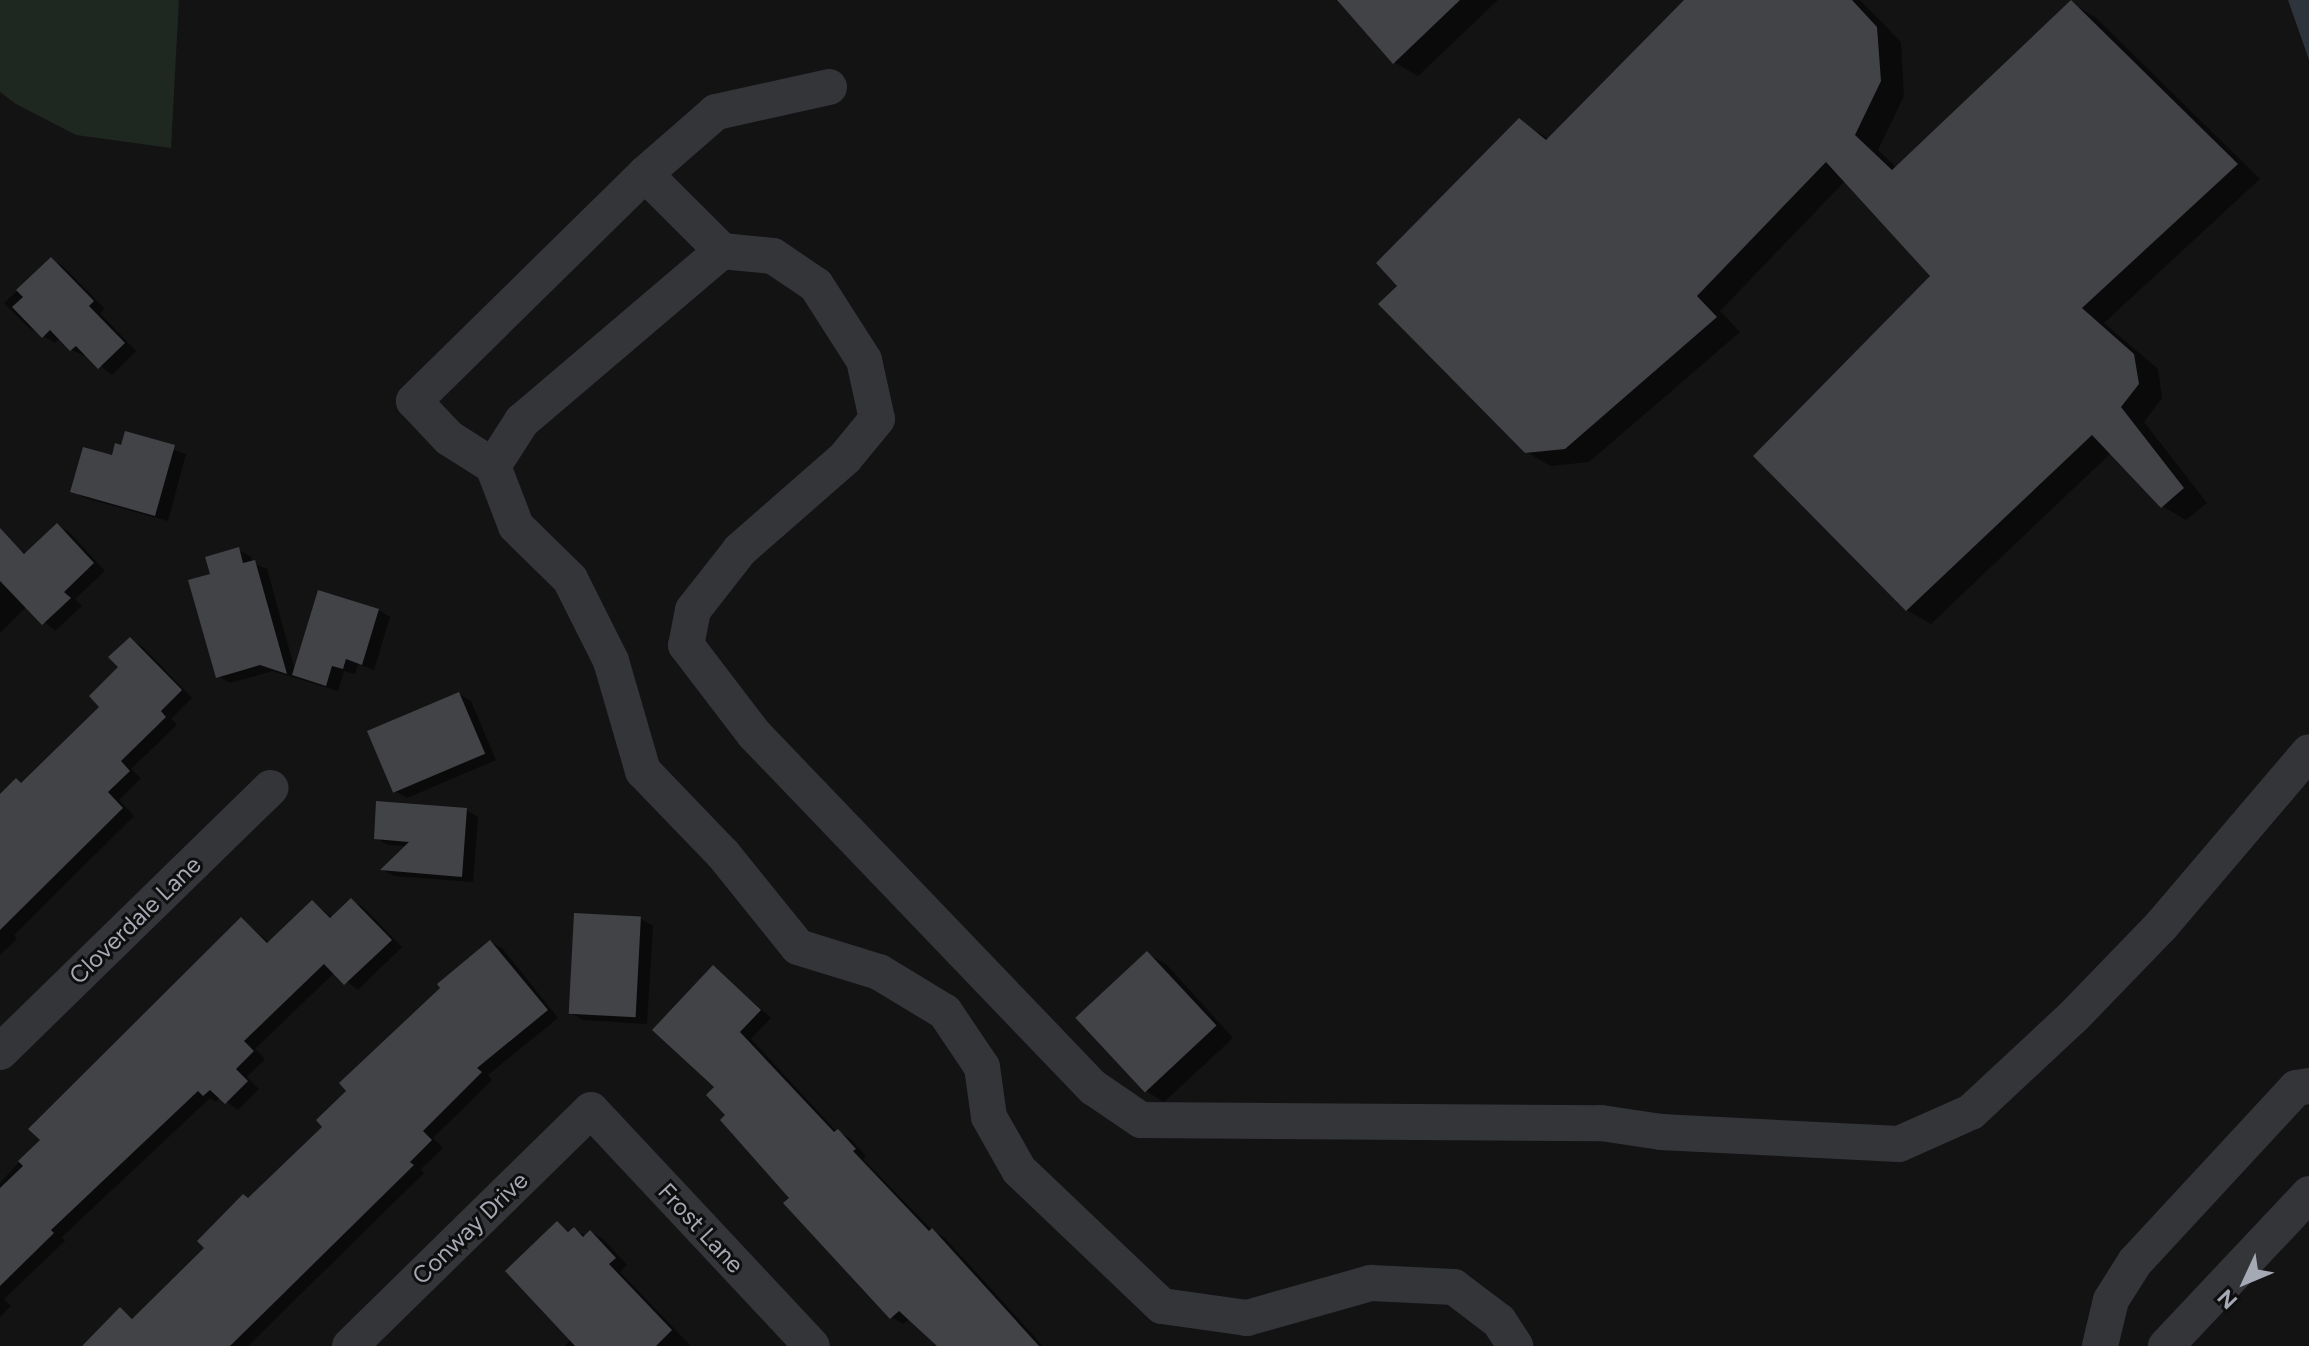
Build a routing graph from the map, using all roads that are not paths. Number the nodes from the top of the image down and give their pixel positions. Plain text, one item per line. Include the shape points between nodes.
1 (829, 87) dead end
2 (645, 174) junction
3 (722, 251) junction
4 (493, 466) junction
5 (2309, 752) edge
6 (271, 788) dead end
7 (0, 1052) edge
8 (2309, 1086) edge
9 (591, 1110) joint
10 (2309, 1194) edge
11 (350, 1346) edge
12 (812, 1346) edge
13 (1515, 1346) edge
14 (2100, 1346) edge
15 (2166, 1346) edge

1 - 2 street via 716,112
2 - 3 street
2 - 4 street via 414,401 449,438
3 - 4 street via 522,421
3 - 5 street via 773,256 816,285 864,360 877,419 845,458 740,550 693,610 686,645 754,734 1094,1088 1141,1120 1601,1123 1661,1132 1899,1144 1971,1112 2073,1017 2161,926
4 - 13 street via 516,526 570,579 611,661 643,771 723,854 798,947 879,972 945,1012 982,1067 989,1117 1019,1170 1162,1306 1247,1318 1371,1283 1454,1287 1499,1321
6 - 7 street, Cloverdale Lane
8 - 14 street via 2296,1088 2135,1262 2111,1300
9 - 11 street, Conway Drive
9 - 12 street, Frost Lane
10 - 15 street

